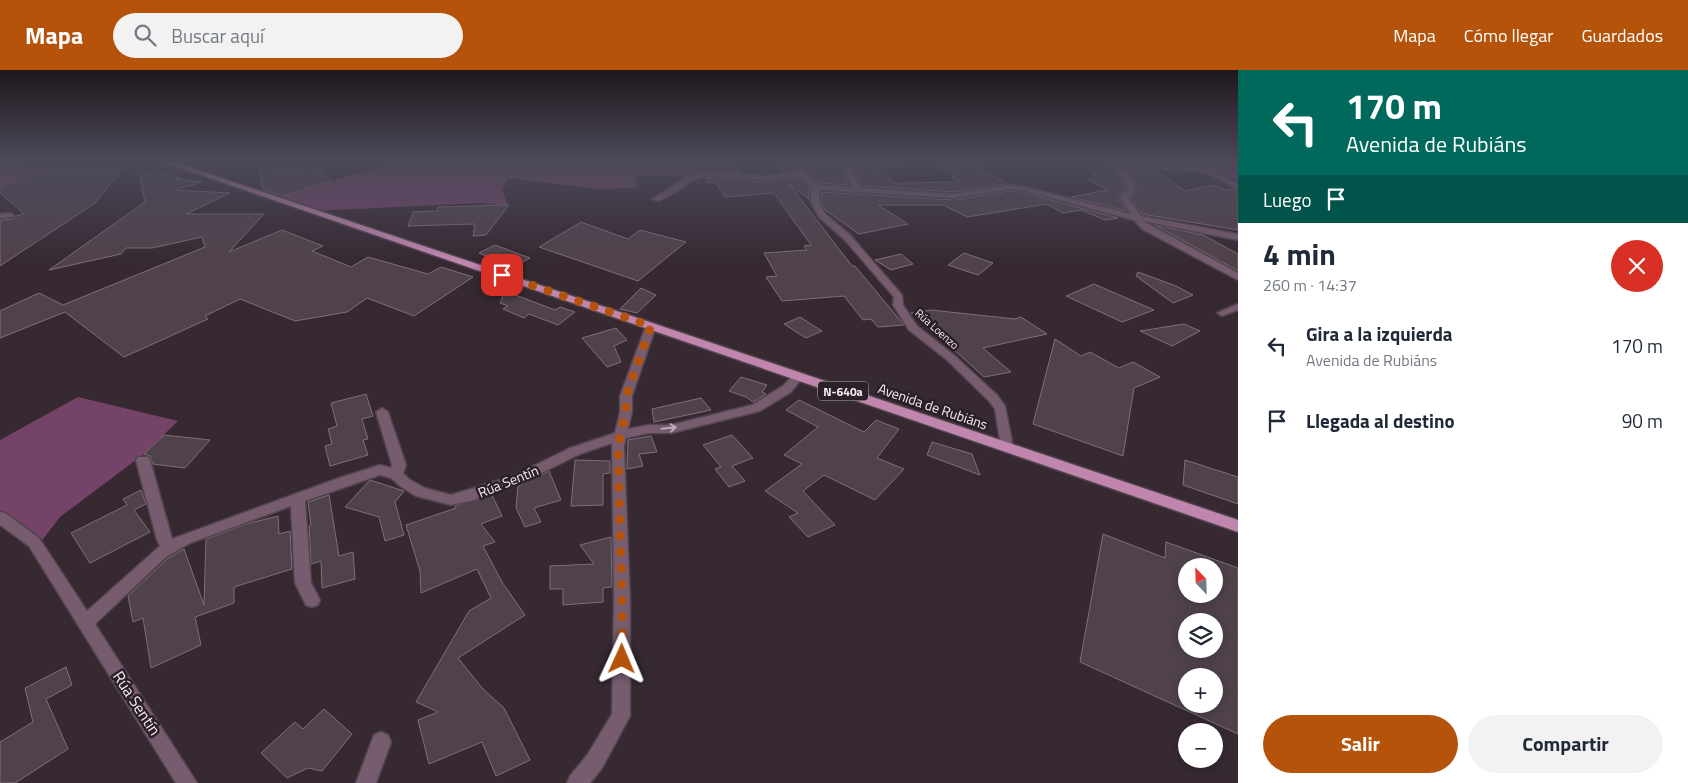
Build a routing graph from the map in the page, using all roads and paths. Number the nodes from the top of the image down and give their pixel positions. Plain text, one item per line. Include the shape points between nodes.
1 (269, 194) edge
2 (665, 194) edge
3 (815, 194) edge
4 (930, 194) edge
5 (965, 194) edge
6 (1040, 194) edge
7 (1125, 194) edge
8 (656, 199) dead end
9 (10, 214) dead end
10 (0, 216) edge
11 (1138, 218) junction
12 (1238, 237) edge
13 (1238, 276) edge
14 (1238, 307) edge
15 (1222, 313) dead end
16 (651, 326) junction
17 (798, 376) junction
18 (382, 412) dead end
19 (621, 435) junction
20 (1007, 448) junction
21 (143, 460) dead end
22 (396, 474) junction
23 (298, 498) junction
24 (0, 517) edge
25 (1238, 526) edge
26 (170, 548) junction
27 (312, 600) dead end
28 (85, 623) junction
29 (381, 742) dead end
30 (188, 783) edge
31 (366, 783) edge
32 (577, 783) edge

1 - 16 main road, Avenida de Rubiáns / N-640a
2 - 8 street
3 - 20 street, Rúa Loenzo via 822,215 847,237 899,297 898,305 913,328 993,398 1001,409
4 - 5 street
6 - 11 street
7 - 11 street via 1124,198
9 - 10 street
11 - 12 street
11 - 13 street via 1145,227
14 - 15 street
16 - 17 main road, Avenida de Rubiáns / N-640a
16 - 19 street via 626,396
19 -> 17 street, Rúa Sentín via 649,429 671,429 756,408 787,389
17 - 20 main road, Avenida de Rubiáns / N-640a
18 - 22 street via 399,465
19 - 22 street, Rúa Sentín via 574,451 518,479 451,500 421,492
19 - 32 street via 618,446 622,603 620,716
20 - 25 main road, Avenida de Rubiáns / N-640a
21 - 26 street via 164,540
22 - 23 street via 380,470
23 - 26 street via 185,539
23 - 27 street via 303,583
24 - 28 street, Rúa Sentín via 34,542
26 - 28 street
28 - 30 street, Rúa Sentín
29 - 31 street

